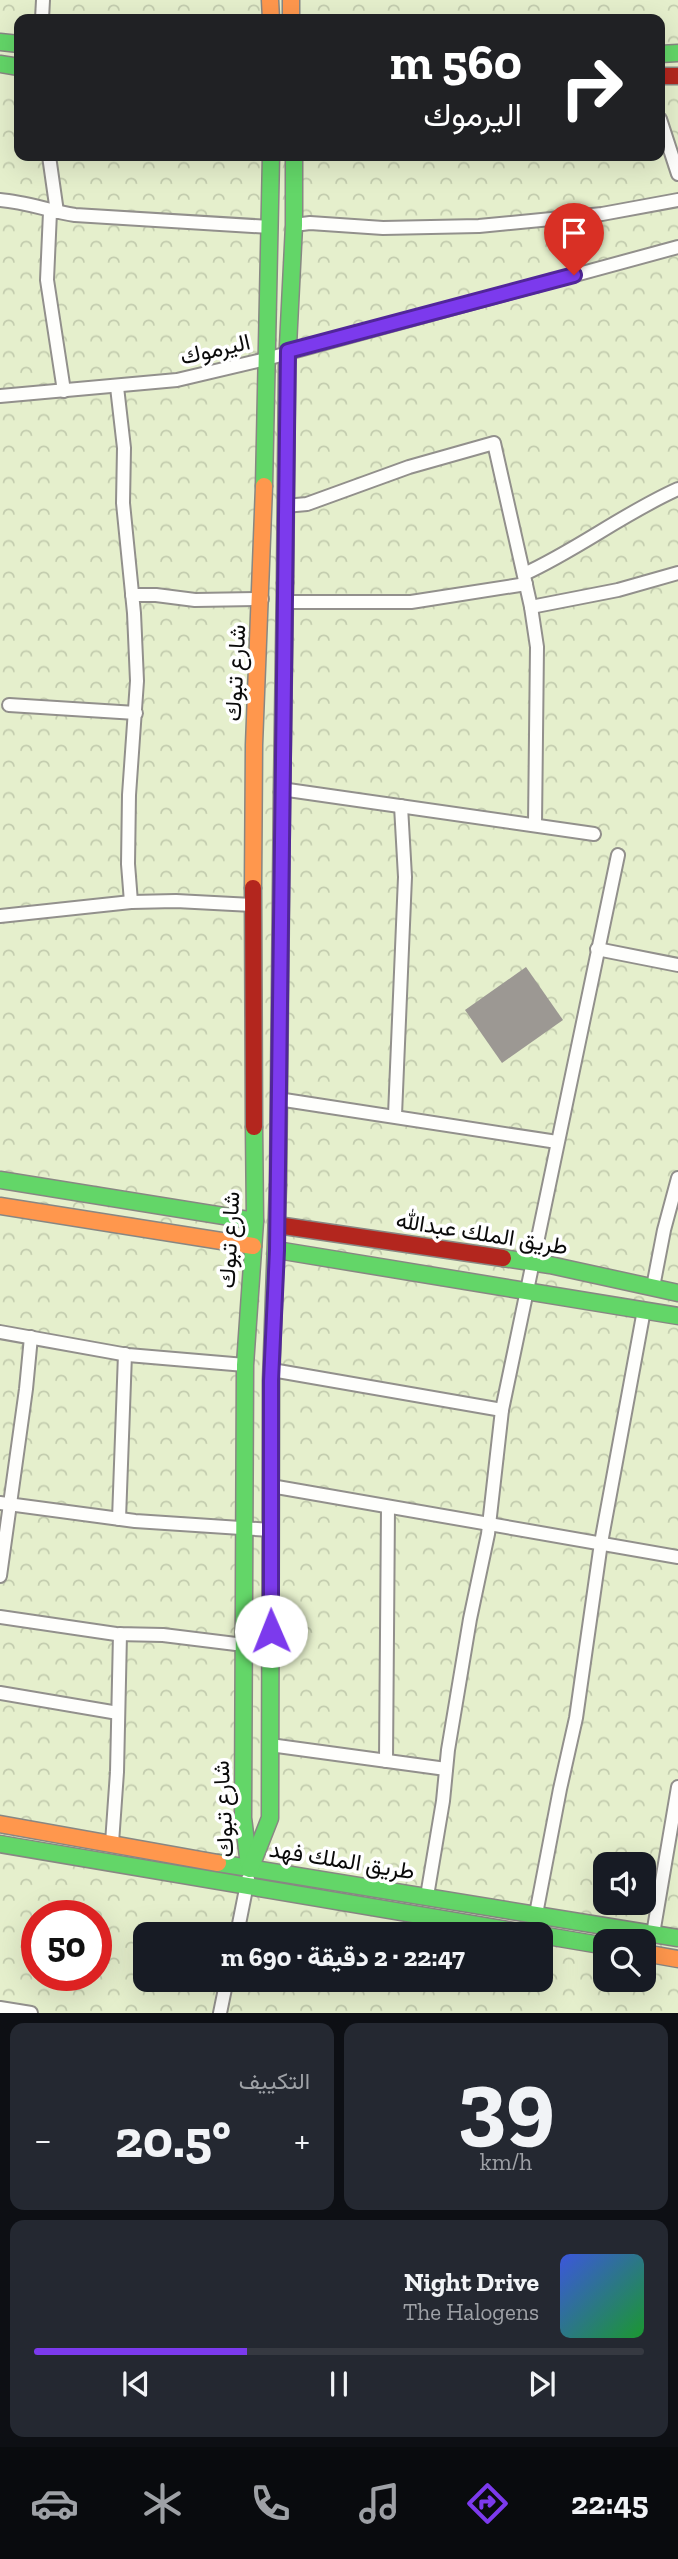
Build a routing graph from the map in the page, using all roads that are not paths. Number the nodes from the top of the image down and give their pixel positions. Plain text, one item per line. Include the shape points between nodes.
1 (665, 134) edge
2 (49, 161) edge
3 (271, 161) edge
4 (294, 161) edge
5 (678, 174) edge
6 (0, 200) edge
7 (678, 200) edge
8 (54, 212) junction
9 (294, 225) junction
10 (270, 227) junction
11 (678, 247) edge
12 (288, 351) junction
13 (266, 359) junction
14 (117, 387) junction
15 (64, 391) junction
16 (0, 396) edge
17 (678, 489) edge
18 (285, 506) junction
19 (678, 573) edge
20 (525, 579) junction
21 (132, 595) junction
22 (262, 599) junction
23 (285, 602) junction
24 (531, 607) junction
25 (9, 705) dead end
26 (136, 713) junction
27 (281, 789) junction
28 (401, 806) junction
29 (535, 825) junction
30 (594, 834) dead end
31 (618, 855) dead end
32 (131, 902) junction
33 (252, 905) junction
34 (0, 916) edge
35 (597, 949) junction
36 (678, 965) edge
37 (278, 1099) junction
38 (395, 1115) junction
39 (557, 1142) junction
40 (678, 1178) edge
41 (0, 1180) edge
42 (0, 1206) edge
43 (256, 1221) junction
44 (277, 1224) junction
45 (253, 1246) junction
46 (277, 1250) junction
47 (534, 1263) junction
48 (653, 1287) junction
49 (526, 1291) junction
50 (678, 1293) edge
51 (644, 1310) junction
52 (678, 1316) edge
53 (0, 1332) edge
54 (31, 1337) junction
55 (125, 1354) junction
56 (244, 1365) junction
57 (272, 1370) junction
58 (502, 1410) junction
59 (271, 1486) junction
60 (5, 1504) edge
61 (388, 1507) junction
62 (119, 1519) junction
63 (489, 1525) junction
64 (243, 1529) junction
65 (271, 1530) junction
66 (601, 1543) junction
67 (678, 1557) edge
68 (0, 1576) edge
69 (0, 1617) edge
70 (120, 1634) junction
71 (244, 1645) junction
72 (0, 1693) edge
73 (118, 1713) junction
74 (270, 1745) junction
75 (386, 1761) junction
76 (446, 1769) junction
77 (678, 1787) edge
78 (676, 1808) edge
79 (0, 1824) edge
80 (112, 1843) junction
81 (0, 1844) edge
82 (250, 1869) junction
83 (247, 1886) junction
84 (427, 1896) junction
85 (536, 1914) junction
86 (240, 1922) edge
87 (460, 1922) edge
88 (624, 1929) edge
89 (654, 1929) edge
90 (656, 1934) edge
91 (553, 1938) edge
92 (678, 1938) edge
93 (593, 1944) edge
94 (656, 1955) edge
95 (678, 1959) edge
96 (224, 1992) edge
97 (0, 2008) edge
98 (31, 2013) edge
99 (220, 2013) edge

1 - 5 street
2 - 8 street
3 - 10 main road, شارع تبوك
4 - 9 main road, شارع تبوك
6 - 8 street
7 - 9 street via 602,214 479,226
8 - 10 street
8 - 15 street via 47,280
9 - 12 main road, شارع تبوك
10 - 13 main road, شارع تبوك
11 - 12 street, اليرموك
12 - 13 street, اليرموك
12 - 18 main road, شارع تبوك
13 - 14 street, اليرموك via 177,380
13 - 22 main road, شارع تبوك
14 - 15 street, اليرموك
14 - 21 street
15 - 16 street, اليرموك
17 - 20 street
18 - 20 street via 307,504 409,467 494,443
18 - 23 main road, شارع تبوك
19 - 24 street
20 - 23 street via 411,601
20 - 24 street
21 - 22 street
21 - 26 street
22 - 33 main road, شارع تبوك
23 - 27 main road, شارع تبوك
24 - 29 street via 537,647
25 - 26 street
26 - 32 street via 128,864
27 - 28 street
27 - 37 main road, شارع تبوك
28 - 29 street
28 - 38 street via 405,877
29 - 30 street
31 - 35 street
32 - 33 street
32 - 34 street
33 - 43 main road, شارع تبوك
35 - 36 street
35 - 39 street
37 - 38 street
37 - 44 main road, شارع تبوك
38 - 39 street
39 - 47 street
40 - 48 street
41 - 43 main road
42 - 45 main road
43 - 45 main road, شارع تبوك
44 - 46 main road, شارع تبوك
44 - 47 main road, طريق الملك عبدالله
45 - 56 main road, شارع تبوك
46 - 49 main road
46 - 57 main road, شارع تبوك
47 - 48 main road, طريق الملك عبدالله
47 - 49 street
48 - 50 main road, طريق الملك عبدالله
49 - 51 main road
49 - 58 street
51 - 52 main road
51 - 66 street
53 - 54 street
54 - 55 street
54 - 60 street
55 - 56 street
55 - 62 street
56 - 64 main road, شارع تبوك
57 - 58 street
57 - 59 main road, شارع تبوك
58 - 63 street
59 - 61 street
59 - 65 main road, شارع تبوك
60 - 62 street
60 - 68 street
61 - 63 street
61 - 75 street
62 - 64 street
63 - 66 street
63 - 76 street
64 - 65 street
64 - 71 main road, شارع تبوك
65 - 74 main road, شارع تبوك
66 - 67 street
66 - 85 street via 576,1718
69 - 70 street
70 - 71 street
70 - 73 street
71 - 82 main road, شارع تبوك via 243,1818
72 - 73 street
73 - 80 street
74 - 75 street
74 - 82 main road, شارع تبوك via 270,1818
75 - 76 street
76 - 84 street
77 - 78 street
78 - 89 street
79 - 80 main road, طريق الملك فهد
80 - 82 main road, طريق الملك فهد
81 - 83 main road, طريق الملك فهد
82 - 83 street
82 - 84 main road, طريق الملك فهد
83 - 86 street
83 - 87 main road, طريق الملك فهد
84 - 85 main road, طريق الملك فهد
85 - 88 main road, طريق الملك فهد
90 - 92 main road, طريق الملك فهد
91 - 93 main road
94 - 95 main road
96 - 99 street
97 - 98 street

